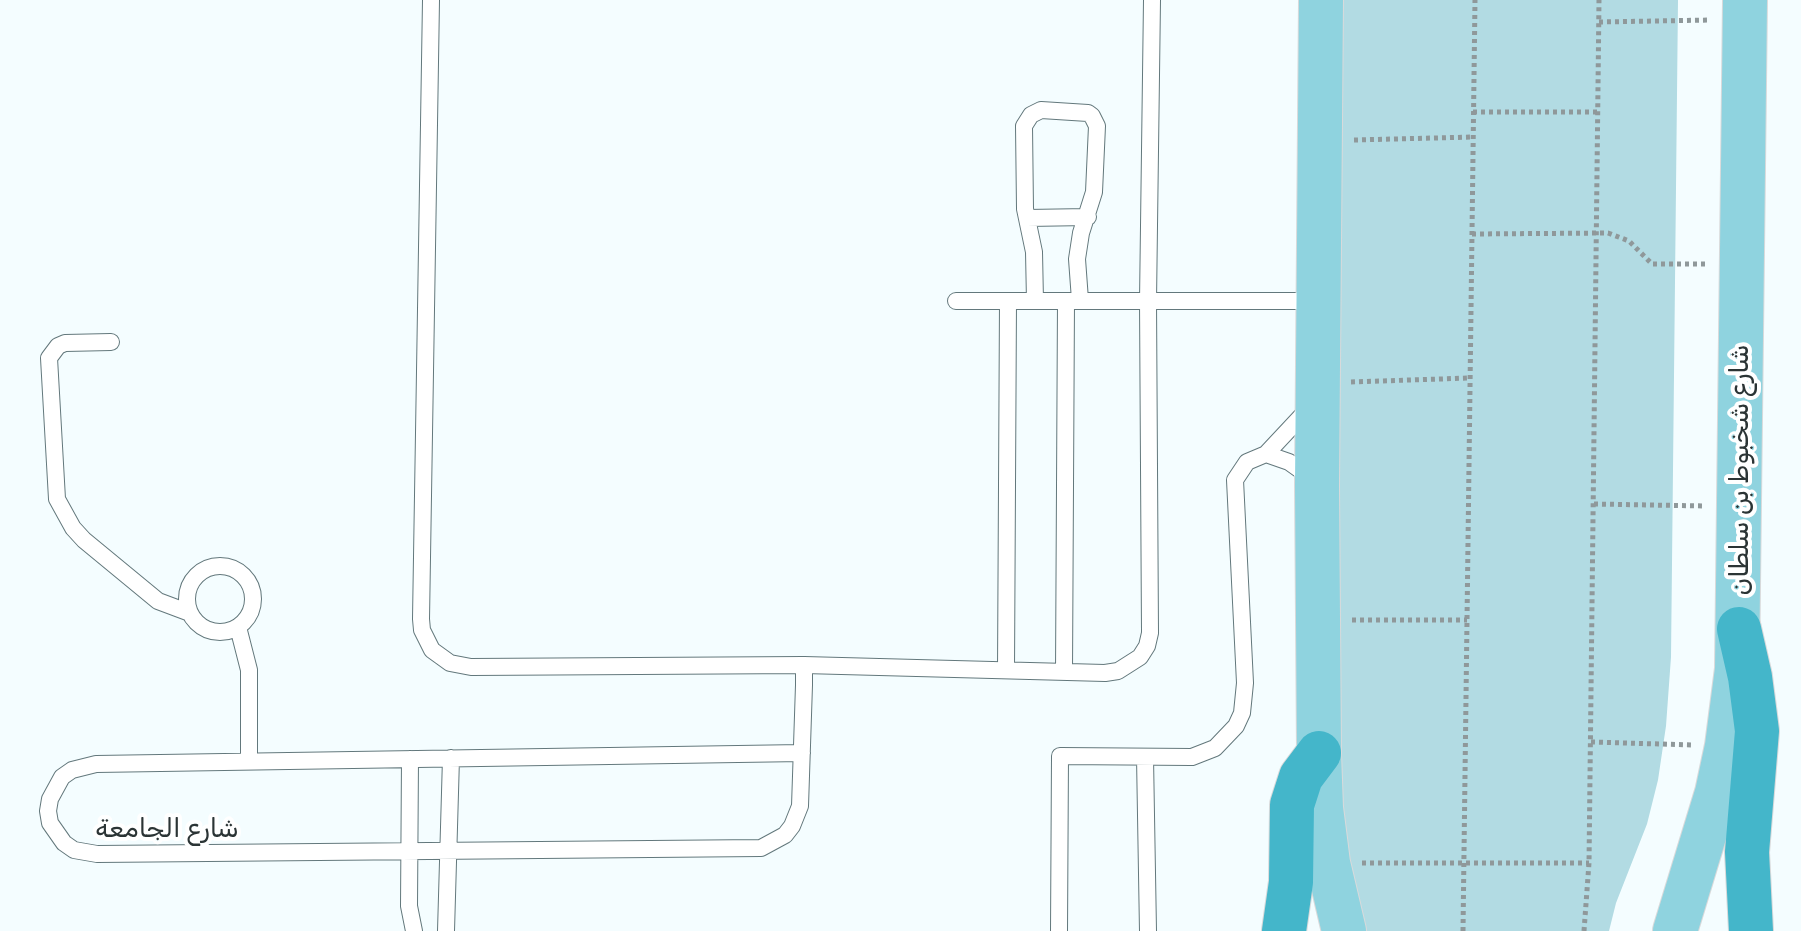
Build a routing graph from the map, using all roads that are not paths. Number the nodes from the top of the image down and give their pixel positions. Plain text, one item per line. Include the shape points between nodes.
1 (431, 0) edge
2 (1152, 0) edge
3 (1321, 0) edge
4 (1745, 10) edge
5 (1088, 217) junction
6 (1027, 218) junction
7 (956, 301) dead end
8 (1008, 301) junction
9 (1035, 301) junction
10 (1073, 301) junction
11 (1148, 301) junction
12 (1319, 301) junction
13 (111, 342) dead end
14 (1318, 389) junction
15 (1266, 454) junction
16 (1317, 485) junction
17 (190, 613) junction
18 (238, 627) junction
19 (1739, 629) junction
20 (804, 665) junction
21 (1006, 670) junction
22 (1064, 672) junction
23 (802, 753) junction
24 (1319, 753) junction
25 (1145, 757) junction
26 (451, 758) junction
27 (410, 759) junction
28 (249, 761) junction
29 (409, 851) junction
30 (449, 851) junction
31 (414, 931) edge
32 (446, 931) edge
33 (1059, 931) edge
34 (1148, 931) edge
35 (1284, 931) edge
36 (1344, 931) edge
37 (1675, 931) edge
38 (1751, 931) edge

1 - 20 lane via 421,619 426,641 440,658 460,666
2 - 11 lane
3 - 12 main road
4 - 19 main road, شارع شخبوط بن سلطان
5 - 6 lane
5 - 6 lane via 1094,192 1095,121 1082,112 1041,110 1024,126
5 - 10 lane via 1081,233
6 - 9 lane
7 - 8 lane
8 - 9 lane
8 - 21 lane
9 - 10 lane
10 - 11 lane
10 - 22 lane
11 - 12 lane
11 - 22 lane via 1150,633 1147,646 1130,666
12 - 14 main road
13 - 17 lane via 65,343 49,358 57,499 84,540 158,601
14 - 15 lane
14 - 16 main road
15 - 16 lane via 1289,462
15 - 25 lane via 1240,470 1234,491 1245,683 1242,713 1227,738 1201,754
16 - 24 main road
17 - 18 lane via 216,632
17 - 18 lane via 188,590 193,579 212,566 224,565 251,585 252,608
18 - 28 lane via 249,670
19 - 37 main road, شارع شخبوط بن سلطان via 1727,746
19 - 38 highway via 1757,731 1747,852
20 - 21 lane
20 - 23 lane, شارع الجامعة
21 - 22 lane
23 - 26 lane, شارع الجامعة
23 - 30 lane, شارع الجامعة via 797,816 785,835 761,848
24 - 35 highway via 1301,777 1292,805
24 - 36 main road via 1328,863
25 - 33 lane via 1060,756
25 - 34 lane
26 - 27 lane, شارع الجامعة
26 - 30 lane
27 - 28 lane, شارع الجامعة
27 - 29 lane
28 - 29 lane, شارع الجامعة via 84,766 55,787 50,823 64,843 85,853
29 - 30 lane, شارع الجامعة
29 - 31 lane
30 - 32 lane

